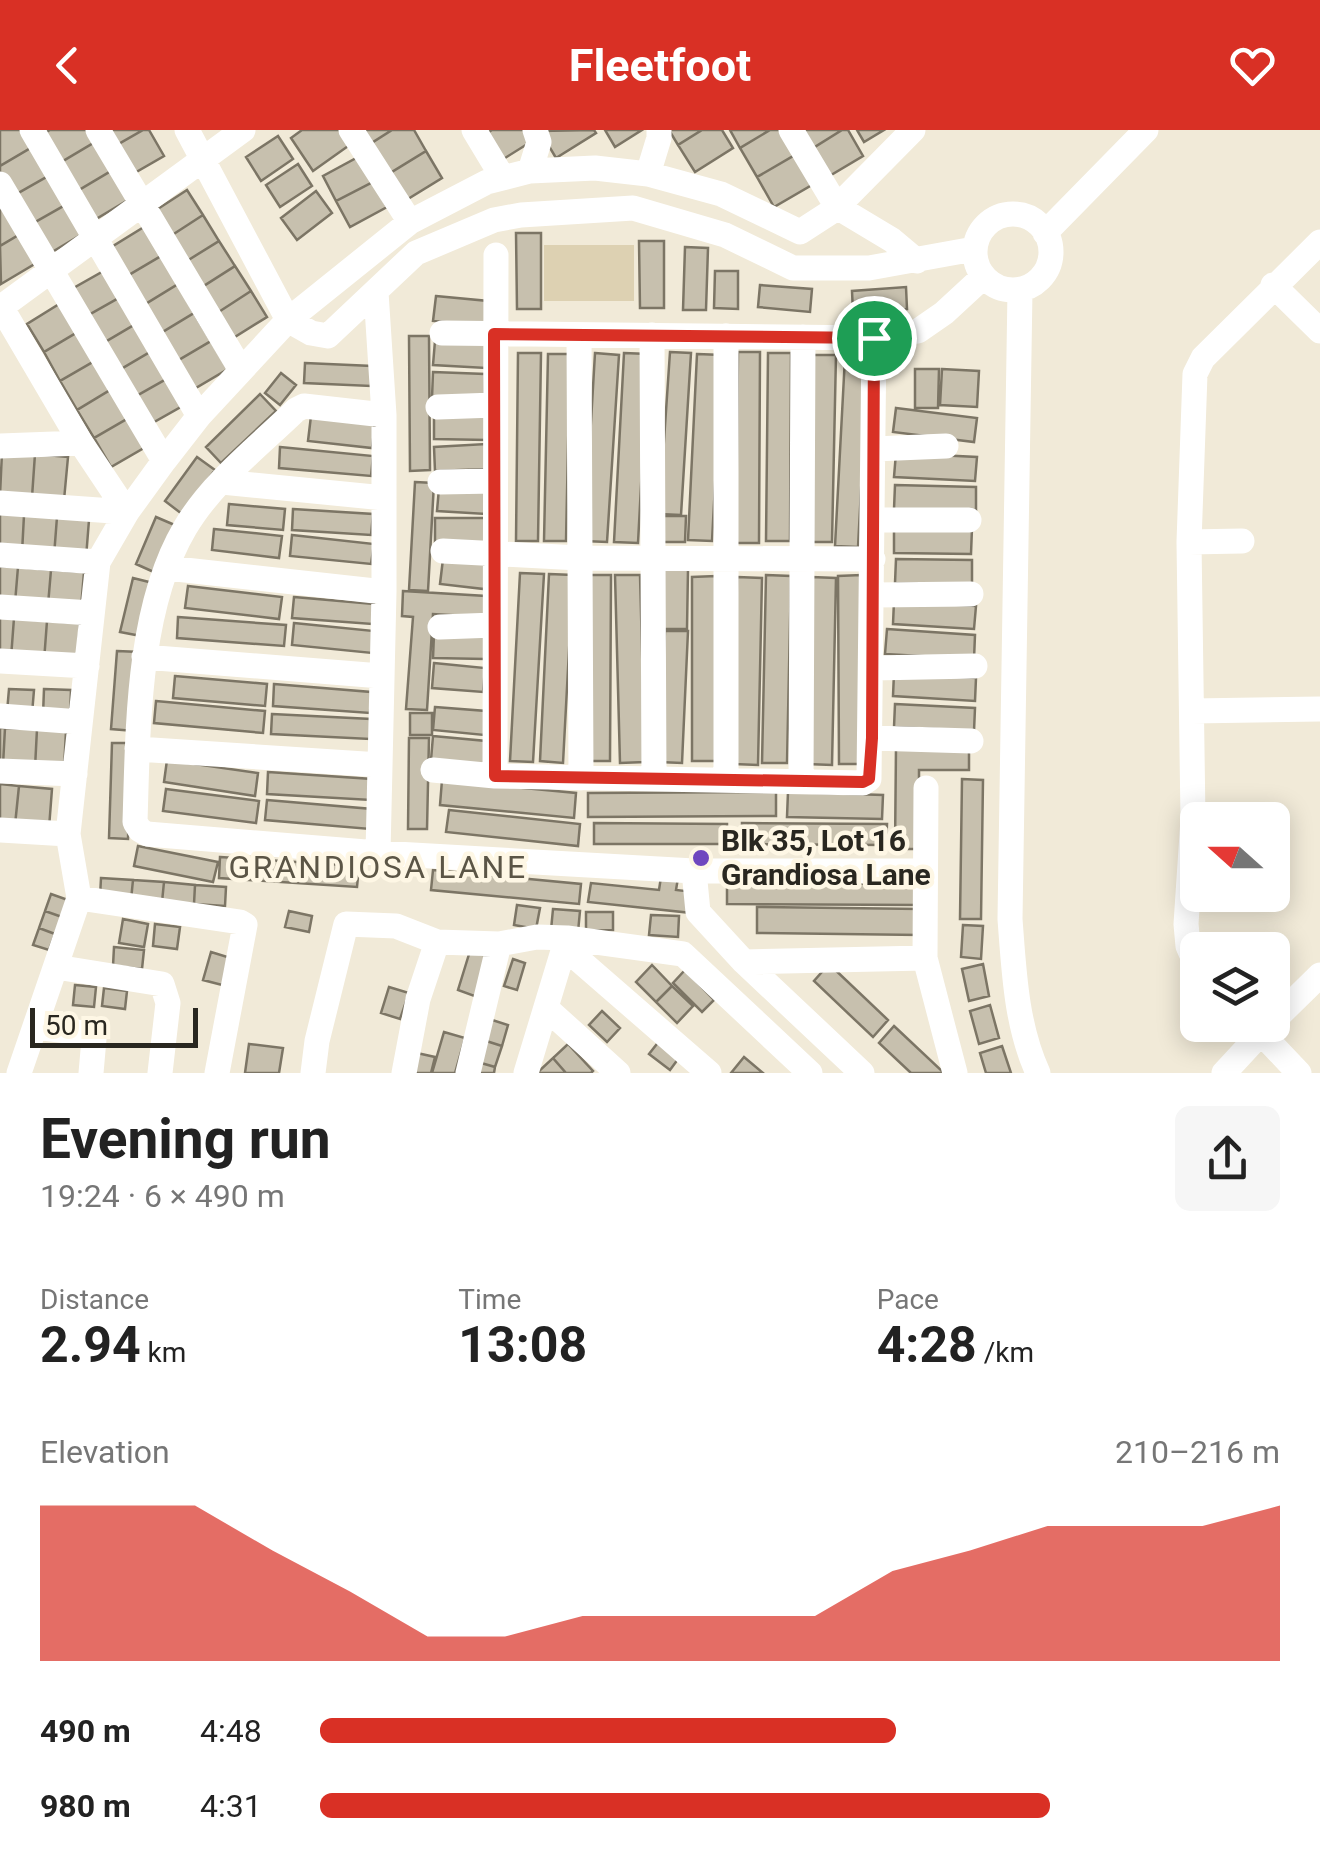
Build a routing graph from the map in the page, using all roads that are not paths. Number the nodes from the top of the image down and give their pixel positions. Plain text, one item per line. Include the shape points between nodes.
1 (32, 130) edge
2 (98, 130) edge
3 (187, 130) edge
4 (244, 130) edge
5 (351, 130) edge
6 (474, 130) edge
7 (535, 130) edge
8 (659, 130) edge
9 (791, 130) edge
10 (913, 130) edge
11 (1146, 130) edge
12 (206, 160) junction
13 (530, 171) junction
14 (648, 174) junction
15 (503, 178) junction
16 (0, 184) edge
17 (144, 206) junction
18 (837, 207) junction
19 (410, 222) junction
20 (800, 232) junction
21 (1046, 232) junction
22 (96, 240) junction
23 (1320, 242) edge
24 (974, 249) junction
25 (496, 254) dead end
26 (917, 262) junction
27 (793, 268) junction
28 (52, 271) junction
29 (983, 277) junction
30 (1274, 286) junction
31 (1020, 290) junction
32 (376, 292) junction
33 (0, 307) edge
34 (288, 320) junction
35 (1320, 331) edge
36 (442, 333) dead end
37 (494, 334) junction
38 (579, 335) junction
39 (652, 335) junction
40 (726, 336) junction
41 (802, 337) junction
42 (874, 338) junction
43 (241, 370) junction
44 (494, 406) junction
45 (438, 407) dead end
46 (384, 415) junction
47 (199, 416) junction
48 (81, 443) junction
49 (0, 446) edge
50 (946, 446) dead end
51 (874, 449) junction
52 (164, 460) junction
53 (495, 481) junction
54 (222, 482) junction
55 (440, 482) dead end
56 (384, 498) junction
57 (0, 503) edge
58 (127, 512) junction
59 (874, 520) junction
60 (969, 520) dead end
61 (1242, 541) dead end
62 (1189, 542) junction
63 (443, 552) dead end
64 (0, 554) edge
65 (494, 554) junction
66 (800, 557) junction
67 (580, 558) junction
68 (654, 558) junction
69 (727, 558) junction
70 (874, 559) junction
71 (98, 562) junction
72 (167, 568) junction
73 (384, 592) junction
74 (972, 594) dead end
75 (873, 595) junction
76 (0, 607) edge
77 (91, 613) junction
78 (495, 625) junction
79 (440, 627) dead end
80 (144, 657) junction
81 (0, 661) edge
82 (87, 666) junction
83 (975, 666) dead end
84 (873, 668) junction
85 (381, 676) junction
86 (1320, 709) edge
87 (1192, 710) junction
88 (0, 716) edge
89 (80, 722) junction
90 (872, 738) junction
91 (971, 741) dead end
92 (138, 749) junction
93 (380, 765) junction
94 (433, 770) dead end
95 (0, 771) edge
96 (75, 774) junction
97 (495, 776) junction
98 (580, 778) junction
99 (654, 779) junction
100 (726, 780) junction
101 (800, 781) junction
102 (926, 788) dead end
103 (0, 830) edge
104 (68, 834) junction
105 (378, 853) junction
106 (694, 871) junction
107 (925, 871) junction
108 (79, 898) junction
109 (1187, 932) edge
110 (437, 942) junction
111 (566, 942) junction
112 (498, 944) junction
113 (925, 958) junction
114 (744, 962) junction
115 (56, 967) junction
116 (1320, 975) edge
117 (1290, 1002) edge
118 (546, 1008) junction
119 (35, 1027) junction
120 (1250, 1042) edge
121 (1276, 1042) edge
122 (19, 1073) edge
123 (90, 1073) edge
124 (160, 1073) edge
125 (217, 1073) edge
126 (314, 1073) edge
127 (404, 1073) edge
128 (468, 1073) edge
129 (526, 1073) edge
130 (618, 1073) edge
131 (710, 1073) edge
132 (810, 1073) edge
133 (862, 1073) edge
134 (955, 1073) edge
135 (1038, 1073) edge
136 (1224, 1073) edge
137 (1299, 1073) edge

1 - 22 street
2 - 17 street
3 - 12 street
4 - 12 street
5 - 19 street
6 - 15 street
7 - 13 street via 539,142
8 - 14 street
9 - 18 street
10 - 18 street
11 - 21 street
12 - 17 street
12 - 34 street
13 - 14 street
13 - 15 street
14 - 20 street via 721,194
15 - 19 street
16 - 28 street
17 - 22 street
17 - 43 street
18 - 20 street
18 - 26 street
19 - 34 street
20 - 27 street
21 - 24 street via 1028,216 1004,215 984,227
21 - 31 street via 1051,252 1045,272
22 - 28 street
22 - 47 street
23 - 30 street
24 - 26 street
24 - 29 street
25 - 37 street
26 - 27 street
27 - 32 street via 725,235 633,208 494,220 416,253
28 - 33 street
28 - 52 street
29 - 31 street
29 - 42 street via 918,331
30 - 35 street
30 - 62 street via 1195,374
31 - 135 street via 1010,920 1014,978
32 - 34 street via 328,336
32 - 46 street
33 - 48 street
34 - 43 street
36 - 37 street
37 - 38 street
37 - 44 street
38 - 39 street
38 - 67 street
39 - 40 street
39 - 68 street
40 - 41 street
40 - 69 street
41 - 42 street
41 - 66 street
42 - 51 street
43 - 47 street
44 - 45 street
44 - 53 street
46 - 54 street via 304,406
46 - 56 street
47 - 52 street
48 - 49 street
48 - 58 street
50 - 51 street
51 - 59 street
52 - 58 street
53 - 55 street
53 - 65 street
54 - 56 street
54 - 72 street via 186,526
56 - 73 street
57 - 58 street
58 - 71 street
59 - 60 street
59 - 70 street
61 - 62 street
62 - 87 street
63 - 65 street
64 - 71 street
65 - 67 street
65 - 78 street
66 - 69 street
66 - 70 street
66 - 101 street
67 - 68 street
67 - 98 street
68 - 69 street
68 - 99 street
69 - 100 street
70 - 75 street
71 - 77 street
72 - 73 street
72 - 80 street
73 - 85 street
74 - 75 street
75 - 84 street
76 - 77 street
77 - 82 street
78 - 79 street
78 - 97 street
80 - 85 street
80 - 92 street
81 - 82 street
82 - 89 street
83 - 84 street
84 - 90 street
85 - 93 street
86 - 87 street
87 - 109 street
88 - 89 street
89 - 96 street
90 - 91 street
90 - 101 street via 869,779
92 - 93 street
92 - 105 street via 135,822 148,834
93 - 105 street
94 - 97 street
95 - 96 street
96 - 104 street
97 - 98 street
98 - 99 street
99 - 100 street
100 - 101 street
102 - 107 street
103 - 104 street
104 - 108 street
105 - 106 street
106 - 107 street
106 - 114 street via 698,912
107 - 113 street
108 - 115 street
108 - 125 street via 245,926
110 - 112 street
110 - 126 street via 396,926 346,924
110 - 127 street
111 - 112 street via 537,936
111 - 118 street
111 - 131 street
111 - 132 street via 683,954
112 - 128 street
113 - 114 street
113 - 134 street
114 - 133 street
115 - 119 street
115 - 124 street via 162,984 168,1003
116 - 117 street
118 - 129 street
118 - 130 street
119 - 122 street
119 - 123 street via 94,1038
120 - 136 street
121 - 137 street

